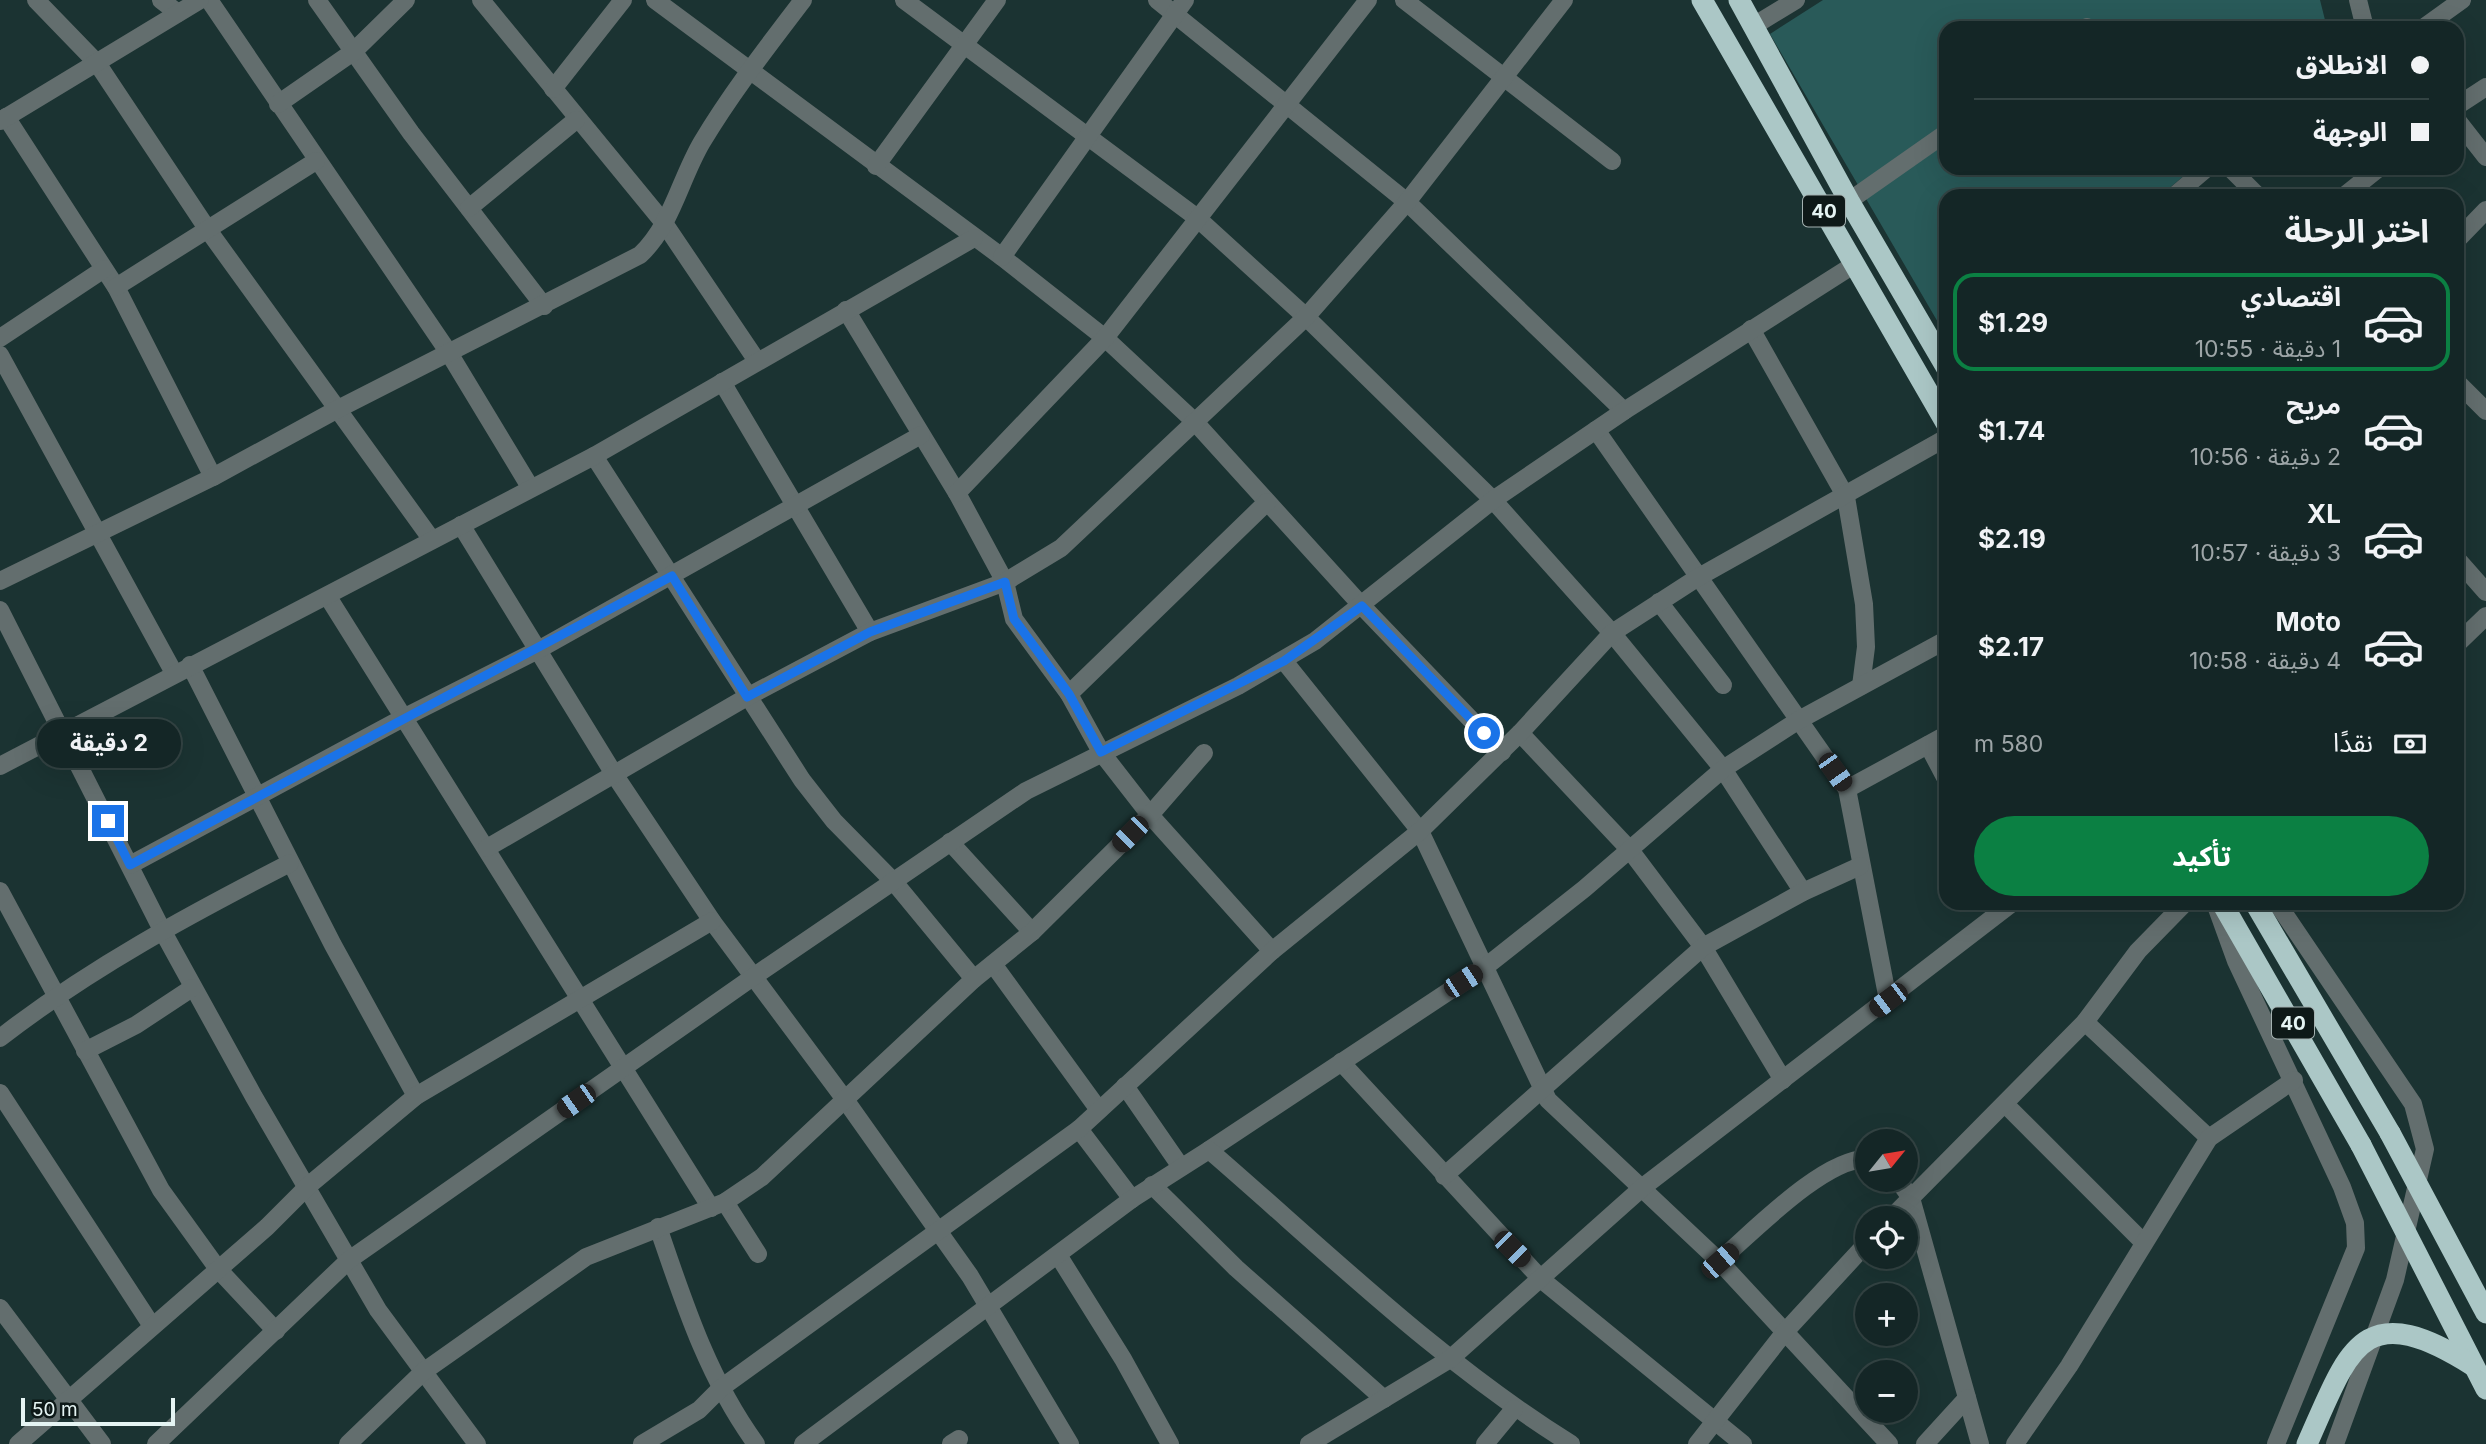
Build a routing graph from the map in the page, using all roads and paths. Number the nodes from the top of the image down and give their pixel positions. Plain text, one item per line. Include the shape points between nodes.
1 (36, 0) edge
2 (161, 0) edge
3 (200, 0) edge
4 (209, 0) edge
5 (317, 0) edge
6 (406, 0) edge
7 (481, 0) edge
8 (623, 0) edge
9 (655, 0) edge
10 (803, 0) edge
11 (904, 0) edge
12 (997, 0) edge
13 (1157, 0) edge
14 (1368, 0) edge
15 (1404, 0) edge
16 (1564, 0) edge
17 (1702, 0) edge
18 (1740, 0) edge
19 (1796, 0) edge
20 (2358, 0) edge
21 (2462, 0) edge
22 (1180, 7) edge
23 (178, 13) junction
24 (2363, 21) edge
25 (2433, 21) edge
26 (1755, 25) junction
27 (966, 43) junction
28 (353, 52) junction
29 (97, 63) junction
30 (749, 71) junction
31 (1507, 77) junction
32 (2486, 88) edge
33 (553, 89) junction
34 (2464, 102) edge
35 (278, 104) junction
36 (1288, 105) junction
37 (3, 119) edge
38 (576, 120) junction
39 (2464, 129) edge
40 (1090, 136) junction
41 (1939, 138) edge
42 (2486, 157) edge
43 (1612, 160) dead end
44 (316, 161) junction
45 (876, 166) junction
46 (2199, 175) edge
47 (2237, 175) edge
48 (2370, 175) edge
49 (2182, 189) edge
50 (2251, 189) edge
51 (2353, 189) edge
52 (1849, 201) junction
53 (1407, 202) junction
54 (470, 208) junction
55 (2486, 210) edge
56 (1196, 216) junction
57 (664, 223) junction
58 (208, 230) junction
59 (2464, 233) edge
60 (974, 238) junction
61 (1002, 257) junction
62 (1855, 264) junction
63 (104, 269) junction
64 (116, 287) junction
65 (544, 306) junction
66 (846, 310) junction
67 (1306, 317) junction
68 (1751, 329) junction
69 (0, 338) edge
70 (1105, 338) junction
71 (449, 354) junction
72 (0, 355) edge
73 (1939, 355) edge
74 (757, 361) junction
75 (722, 382) junction
76 (2464, 389) edge
77 (336, 410) junction
78 (1624, 411) junction
79 (1939, 411) edge
80 (2486, 411) edge
81 (1194, 421) junction
82 (1596, 430) junction
83 (921, 435) junction
84 (1939, 442) edge
85 (593, 456) junction
86 (214, 477) junction
87 (530, 487) junction
88 (957, 493) junction
89 (1846, 497) junction
90 (1493, 500) junction
91 (1267, 502) junction
92 (794, 504) junction
93 (461, 525) junction
94 (97, 536) junction
95 (432, 540) junction
96 (2464, 567) edge
97 (672, 576) junction
98 (1697, 578) junction
99 (0, 581) edge
100 (1005, 582) junction
101 (2486, 592) edge
102 (328, 597) junction
103 (1659, 602) junction
104 (1362, 606) junction
105 (0, 610) edge
106 (2486, 616) edge
107 (870, 632) junction
108 (1612, 632) junction
109 (2464, 637) edge
110 (1939, 644) edge
111 (538, 650) junction
112 (1284, 661) junction
113 (182, 669) junction
114 (1723, 685) dead end
115 (1861, 686) junction
116 (1069, 694) junction
117 (747, 697) junction
118 (403, 718) junction
119 (1799, 720) junction
120 (63, 731) junction
121 (1520, 733) junction
122 (1939, 738) edge
123 (1928, 745) junction
124 (1101, 752) junction
125 (1502, 752) junction
126 (1204, 753) dead end
127 (0, 766) edge
128 (1939, 766) edge
129 (1723, 769) junction
130 (614, 774) junction
131 (1847, 789) junction
132 (257, 799) junction
133 (1150, 815) junction
134 (1420, 831) junction
135 (950, 842) junction
136 (486, 848) junction
137 (1630, 850) junction
138 (290, 863) junction
139 (130, 865) junction
140 (1860, 866) junction
141 (894, 882) junction
142 (0, 891) edge
143 (1803, 892) junction
144 (2002, 910) edge
145 (2178, 910) edge
146 (2218, 910) edge
147 (2226, 910) edge
148 (2259, 910) edge
149 (2282, 910) edge
150 (712, 921) junction
151 (162, 930) junction
152 (1032, 932) junction
153 (1703, 947) junction
154 (1272, 951) junction
155 (993, 964) junction
156 (1484, 968) junction
157 (753, 977) junction
158 (974, 979) junction
159 (192, 988) junction
160 (55, 995) junction
161 (578, 999) junction
162 (1888, 1000) junction
163 (2085, 1023) junction
164 (0, 1038) edge
165 (85, 1051) junction
166 (1341, 1062) junction
167 (622, 1069) junction
168 (1783, 1080) junction
169 (2294, 1080) junction
170 (1125, 1086) junction
171 (1542, 1090) junction
172 (0, 1093) edge
173 (416, 1096) junction
174 (846, 1101) junction
175 (2005, 1104) junction
176 (1099, 1110) junction
177 (1079, 1129) junction
178 (2209, 1138) junction
179 (1209, 1150) junction
180 (1855, 1159) edge
181 (1181, 1167) junction
182 (1444, 1176) junction
183 (1152, 1185) junction
184 (308, 1186) junction
185 (1643, 1187) junction
186 (1907, 1192) edge
187 (1911, 1198) junction
188 (1132, 1199) junction
189 (718, 1205) junction
190 (1903, 1206) edge
191 (658, 1227) junction
192 (939, 1233) junction
193 (2143, 1242) junction
194 (758, 1254) dead end
195 (1058, 1255) junction
196 (1855, 1256) edge
197 (349, 1260) junction
198 (1720, 1261) junction
199 (218, 1269) junction
200 (1542, 1280) junction
201 (989, 1305) junction
202 (0, 1308) edge
203 (2486, 1313) edge
204 (152, 1326) junction
205 (276, 1331) junction
206 (1784, 1333) junction
207 (1450, 1359) junction
208 (2474, 1366) junction
209 (423, 1372) junction
210 (721, 1388) junction
211 (2486, 1389) edge
212 (1967, 1398) junction
213 (69, 1399) junction
214 (1384, 1399) junction
215 (1514, 1409) junction
216 (1714, 1420) junction
217 (1312, 1443) edge
218 (18, 1444) edge
219 (102, 1444) edge
220 (156, 1444) edge
221 (348, 1444) edge
222 (477, 1444) edge
223 (642, 1444) edge
224 (756, 1444) edge
225 (803, 1444) edge
226 (1070, 1444) edge
227 (1170, 1444) edge
228 (1485, 1444) edge
229 (1571, 1444) edge
230 (1697, 1444) edge
231 (1743, 1444) edge
232 (1889, 1444) edge
233 (1925, 1444) edge
234 (1980, 1444) edge
235 (2015, 1444) edge
236 (2276, 1444) edge
237 (2306, 1444) edge
238 (2335, 1444) edge

1 - 29 street
2 - 23 street
3 - 23 street
4 - 35 street
5 - 28 street
6 - 28 street
7 - 33 street
8 - 33 street
9 - 30 street
10 - 30 street
11 - 27 street
12 - 27 street
13 - 22 street
14 - 36 street
15 - 31 street
16 - 31 street
17 - 62 highway, 40
18 - 26 highway, 40
19 - 26 street
20 - 24 street
21 - 25 street
22 - 36 street
22 - 40 street
23 - 29 street
26 - 52 highway, 40
27 - 40 street
27 - 45 street
28 - 35 street
28 - 54 street
29 - 37 street
29 - 58 street
30 - 45 street
30 - 57 street via 701,143
31 - 43 street
31 - 53 street
32 - 34 street
33 - 38 street
35 - 44 street
36 - 53 street
36 - 56 street
37 - 63 street
38 - 54 street
38 - 57 street
39 - 42 street
40 - 56 street
40 - 61 street
41 - 52 street
44 - 58 street
44 - 71 street
45 - 60 street
46 - 49 street
47 - 50 street
48 - 51 street
52 - 73 highway, 40
53 - 67 street
53 - 78 street
54 - 65 street
55 - 59 street
56 - 67 street
56 - 70 street
57 - 65 street via 640,255
57 - 74 street
58 - 64 street
58 - 77 street
60 - 61 street
60 - 66 street
61 - 70 street
62 - 68 street
62 - 79 highway, 40
63 - 64 street
63 - 69 street
64 - 86 street
65 - 71 street
66 - 74 street
66 - 83 street
67 - 81 street
67 - 90 street
68 - 78 street
68 - 89 street
70 - 81 street
70 - 88 street
71 - 77 street
71 - 87 street
72 - 94 street
74 - 75 street
75 - 85 street
75 - 92 street
76 - 80 street
77 - 86 street
77 - 95 street
78 - 82 street
81 - 91 street
81 - 100 street via 1061,548
82 - 90 street
82 - 98 street
83 - 88 street
83 - 92 street
84 - 89 street
85 - 87 street
85 - 97 street
86 - 94 street
87 - 93 street
88 - 100 street
89 - 98 street
89 - 115 street via 1864,604 1866,648
90 - 104 street
90 - 108 street
91 - 104 street
91 - 116 street
92 - 97 street
92 - 107 street
93 - 95 street
93 - 111 street
94 - 99 street
94 - 113 street
95 - 102 street
96 - 101 street
97 - 111 street
97 - 117 street
98 - 103 street
98 - 119 street
100 - 107 street
100 - 116 street via 1014,619
102 - 113 street
102 - 118 street
103 - 108 street
103 - 114 street
104 - 112 street
104 - 125 street
105 - 120 street
106 - 109 street
107 - 117 street
108 - 121 street
108 - 129 street
110 - 115 street
111 - 118 street
111 - 130 street
112 - 124 street
112 - 134 street
113 - 120 street
113 - 132 street
115 - 119 street
116 - 124 street
117 - 130 street
117 - 141 street via 821,805
118 - 132 street
118 - 136 street
119 - 129 street
119 - 131 street
120 - 127 street
120 - 139 street
121 - 125 street
121 - 137 street
122 - 123 street
123 - 128 street
123 - 131 street
124 - 133 street
124 - 135 street via 1026,791
125 - 134 street
126 - 133 street
129 - 137 street
129 - 143 street
130 - 136 street
130 - 150 street
131 - 140 street
132 - 138 street
132 - 139 street
133 - 152 street
133 - 154 street
134 - 154 street
134 - 156 street
135 - 141 street
135 - 152 street
136 - 161 street
137 - 153 street
137 - 156 street
138 - 151 street
138 - 173 street
139 - 151 street
140 - 143 street
140 - 162 street
141 - 157 street
141 - 158 street
142 - 160 street
143 - 153 street
144 - 162 street
145 - 163 street via 2138,951
146 - 169 street via 2236,961
147 - 208 highway, 40, bridge via 2361,1145
148 - 203 highway, 40, bridge via 2390,1133
149 - 238 street via 2413,1104 2425,1149 2395,1280
150 - 157 street
150 - 161 street
151 - 159 street
151 - 160 street
152 - 155 street
153 - 168 street
153 - 171 street
154 - 170 street
155 - 158 street
155 - 176 street
156 - 166 street
156 - 171 street
157 - 167 street
157 - 174 street
158 - 174 street
159 - 165 street
159 - 184 street
160 - 164 street
160 - 165 street
161 - 167 street
161 - 173 street
162 - 168 street
163 - 175 street
163 - 178 street
165 - 199 street via 161,1190
166 - 179 street
166 - 182 street
167 - 189 street
167 - 197 street
168 - 185 street
169 - 178 street
169 - 236 street via 2342,1187 2357,1235 2324,1331
170 - 176 street
170 - 181 street
171 - 182 street
171 - 185 street via 1571,1125
172 - 204 street
173 - 184 street
174 - 189 street via 762,1177
174 - 192 street
175 - 187 street
175 - 193 street
176 - 177 street
177 - 188 street
177 - 192 street
178 - 193 street
179 - 181 street
179 - 207 street
180 - 198 street via 1829,1170
181 - 183 street
182 - 200 street
183 - 188 street
183 - 214 street via 1245,1277
184 - 197 street
184 - 199 street
185 - 198 street
185 - 200 street
186 - 187 street
187 - 190 street
187 - 212 street
188 - 195 street
189 - 191 street
189 - 194 street
191 - 209 street via 586,1258
191 - 210 street via 689,1317
192 - 201 street
192 - 210 street
193 - 235 street via 2069,1366
195 - 201 street
195 - 227 street
196 - 206 street
197 - 205 street
197 - 209 street
198 - 206 street
199 - 204 street
199 - 205 street
200 - 207 street
200 - 216 street
201 - 225 street
201 - 226 street
202 - 213 street
204 - 213 street
205 - 220 street
206 - 216 street
206 - 232 street
207 - 214 street
207 - 215 street
208 - 211 highway, bridge
208 - 237 highway, bridge via 2423,1339 2382,1333 2347,1359
209 - 221 street
209 - 222 street
210 - 223 street via 699,1410
210 - 224 street
212 - 233 street
212 - 234 street
213 - 218 street
213 - 219 street
214 - 217 street
215 - 228 street
215 - 229 street
216 - 230 street
216 - 231 street

